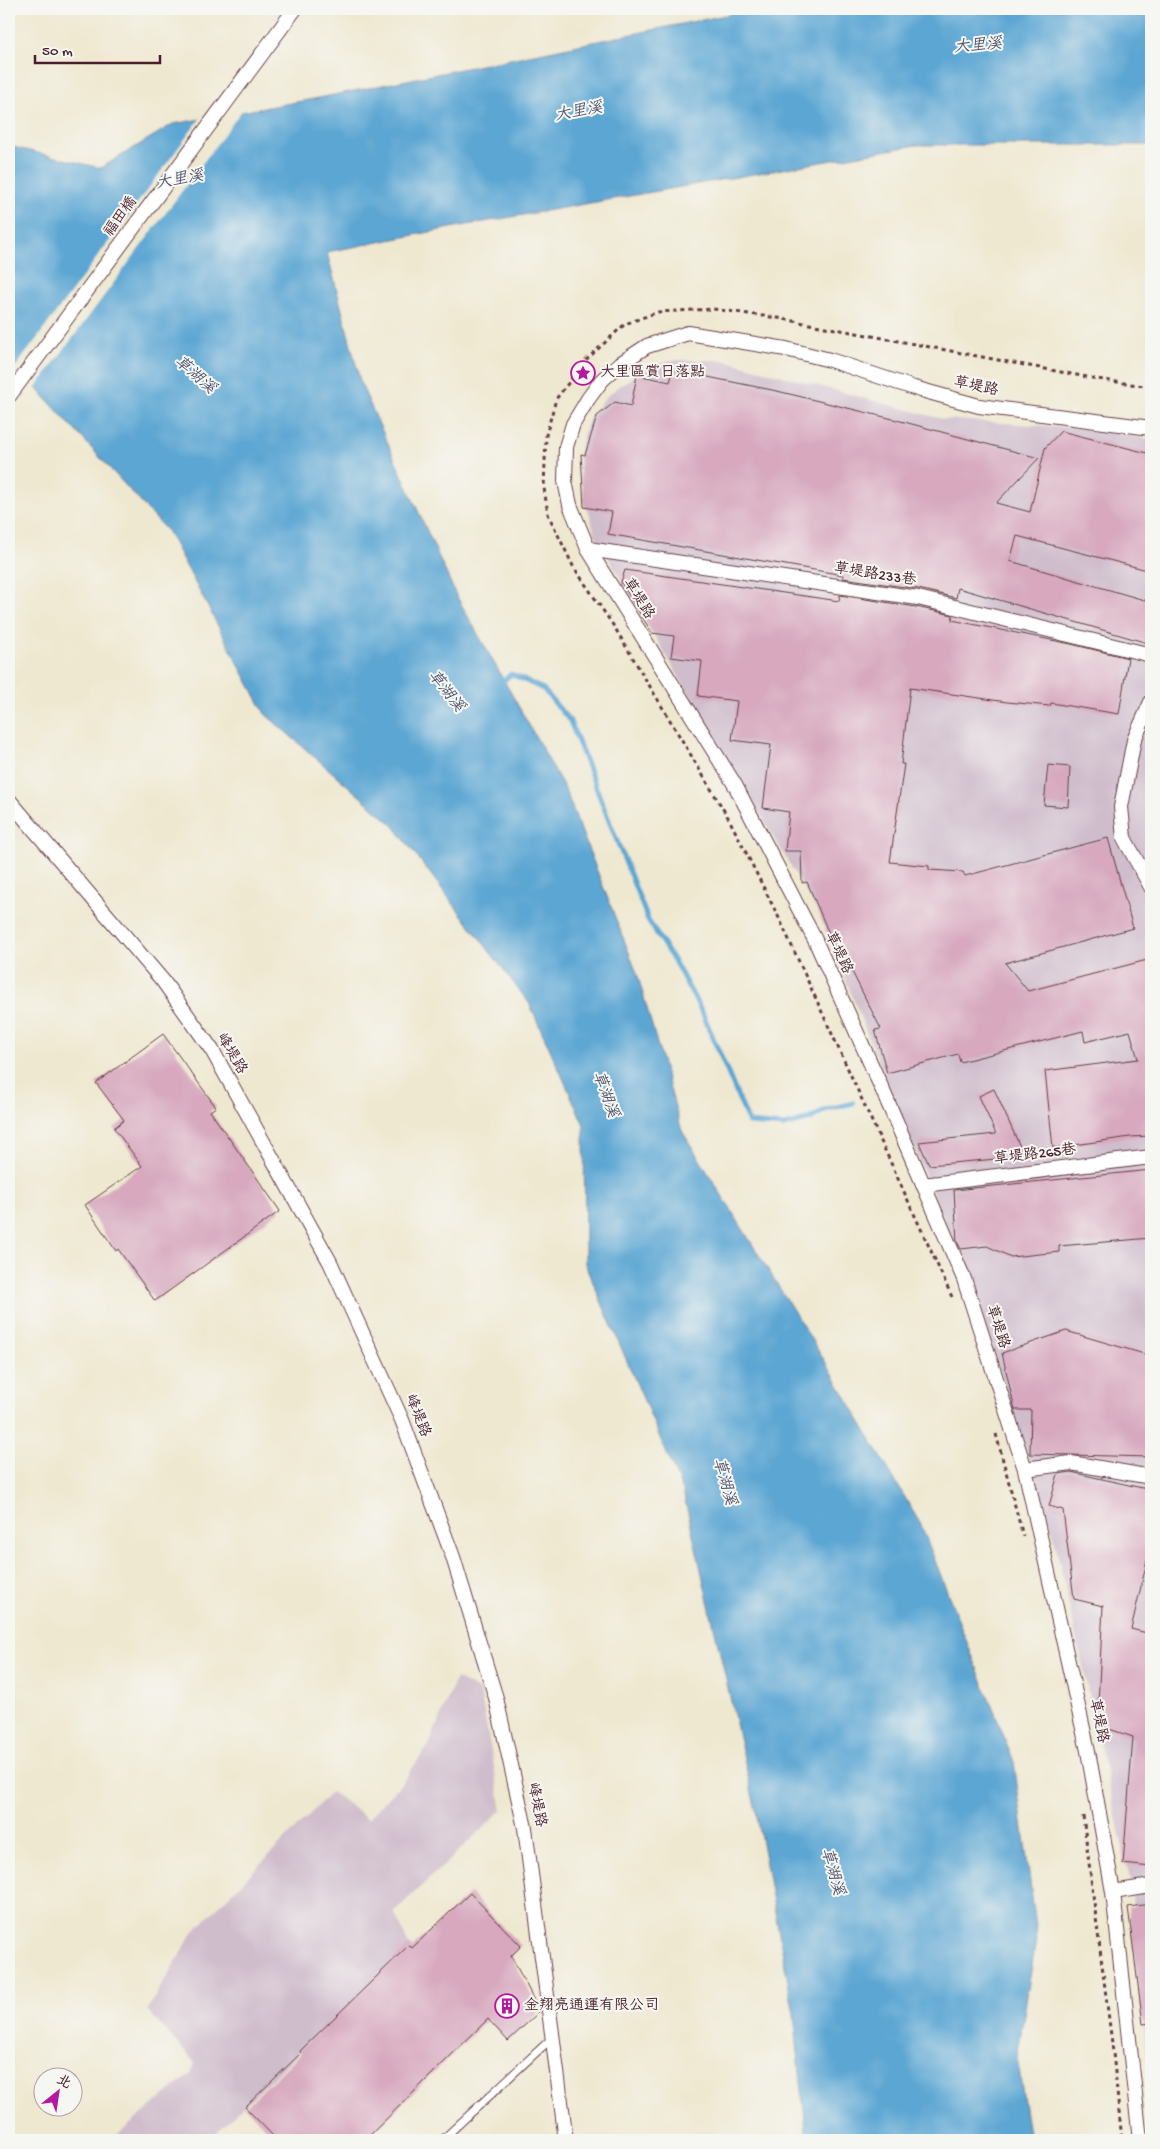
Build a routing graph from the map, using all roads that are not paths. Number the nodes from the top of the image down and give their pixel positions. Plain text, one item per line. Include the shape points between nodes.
1 (295, 9) edge
2 (9, 396) edge
3 (1151, 428) edge
4 (588, 549) junction
5 (1151, 655) edge
6 (1151, 702) edge
7 (9, 800) edge
8 (1151, 887) edge
9 (1151, 1157) edge
10 (923, 1185) junction
11 (1025, 1469) junction
12 (1151, 1477) edge
13 (1151, 1886) edge
14 (1113, 1892) junction
15 (553, 2037) junction
16 (442, 2140) edge
17 (566, 2140) edge
18 (1140, 2140) edge

1 - 2 street, 福田橋
3 - 4 street, 草堤路 via 979,406 830,360 786,349 688,333 647,346 621,363 602,380 573,424 566,447 565,481 570,505
4 - 5 street, 草堤路233巷 via 918,598
4 - 10 street, 草堤路 via 735,785 815,940
6 - 8 street via 1134,740 1121,807 1124,838
7 - 15 street, 峰堤路 via 163,981 212,1050 330,1262 402,1420 453,1557 496,1698 525,1828
9 - 10 street, 草堤路265巷
10 - 11 street, 草堤路 via 964,1279
11 - 12 street via 1071,1463
11 - 14 street, 草堤路 via 1088,1751
13 - 14 street
14 - 18 street, 草堤路
15 - 16 lane
15 - 17 street, 峰堤路

